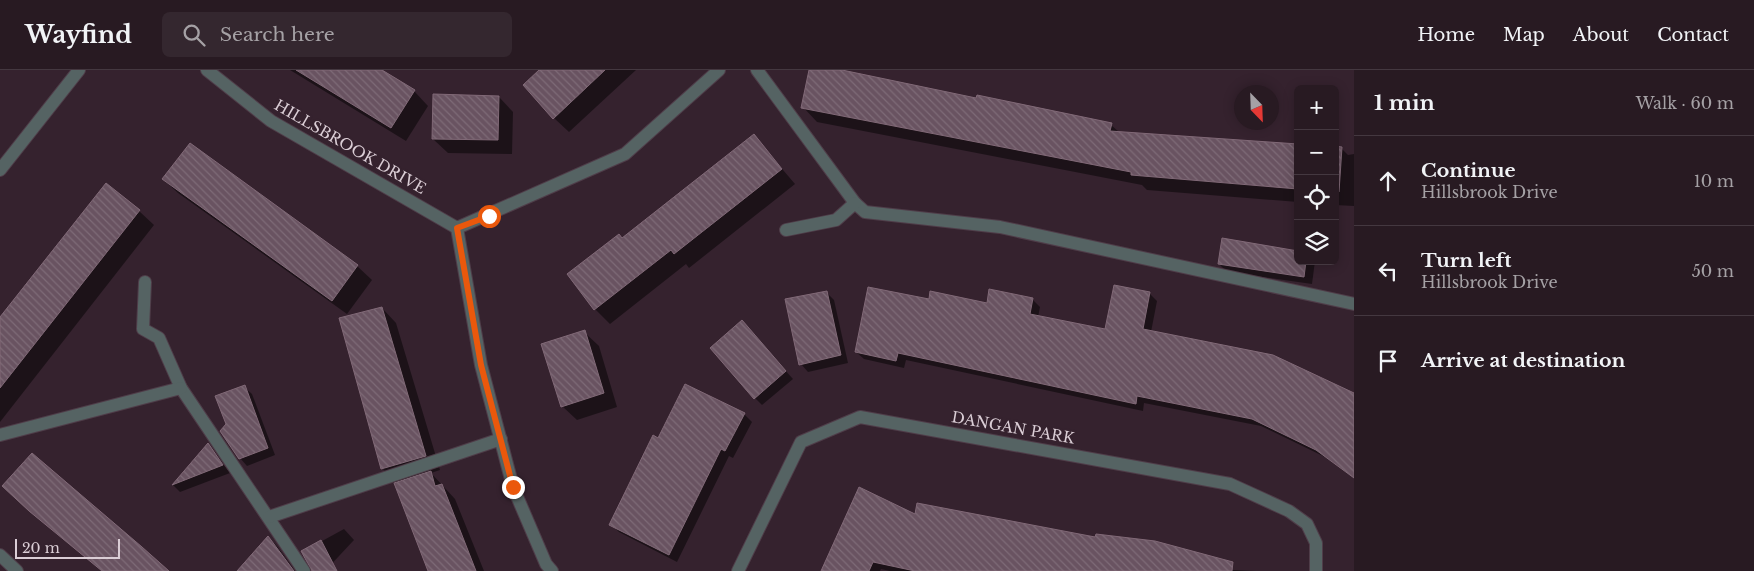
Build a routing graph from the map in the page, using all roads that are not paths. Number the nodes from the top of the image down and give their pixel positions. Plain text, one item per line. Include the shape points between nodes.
1 (79, 70) edge
2 (207, 70) edge
3 (719, 70) edge
4 (757, 70) edge
5 (0, 170) edge
6 (855, 203) junction
7 (457, 228) junction
8 (786, 230) dead end
9 (145, 282) dead end
10 (1354, 304) edge
11 (181, 388) junction
12 (0, 435) edge
13 (501, 438) junction
14 (269, 517) junction
15 (0, 555) edge
16 (17, 571) edge
17 (304, 571) edge
18 (552, 571) edge
19 (738, 571) edge
20 (1316, 571) edge

1 - 5 street
2 - 7 street, HILLSBROOK DRIVE via 271,121
3 - 7 street via 625,154
4 - 6 street
6 - 8 street via 836,220
6 - 10 street via 865,212 1000,227
7 - 13 street via 481,365
9 - 11 street via 143,329 158,338
11 - 12 street
11 - 14 street
13 - 14 street
13 - 18 street via 513,487
14 - 17 street
15 - 16 street
19 - 20 street, DANGAN PARK via 801,442 860,417 1230,484 1289,511 1307,524 1316,542

